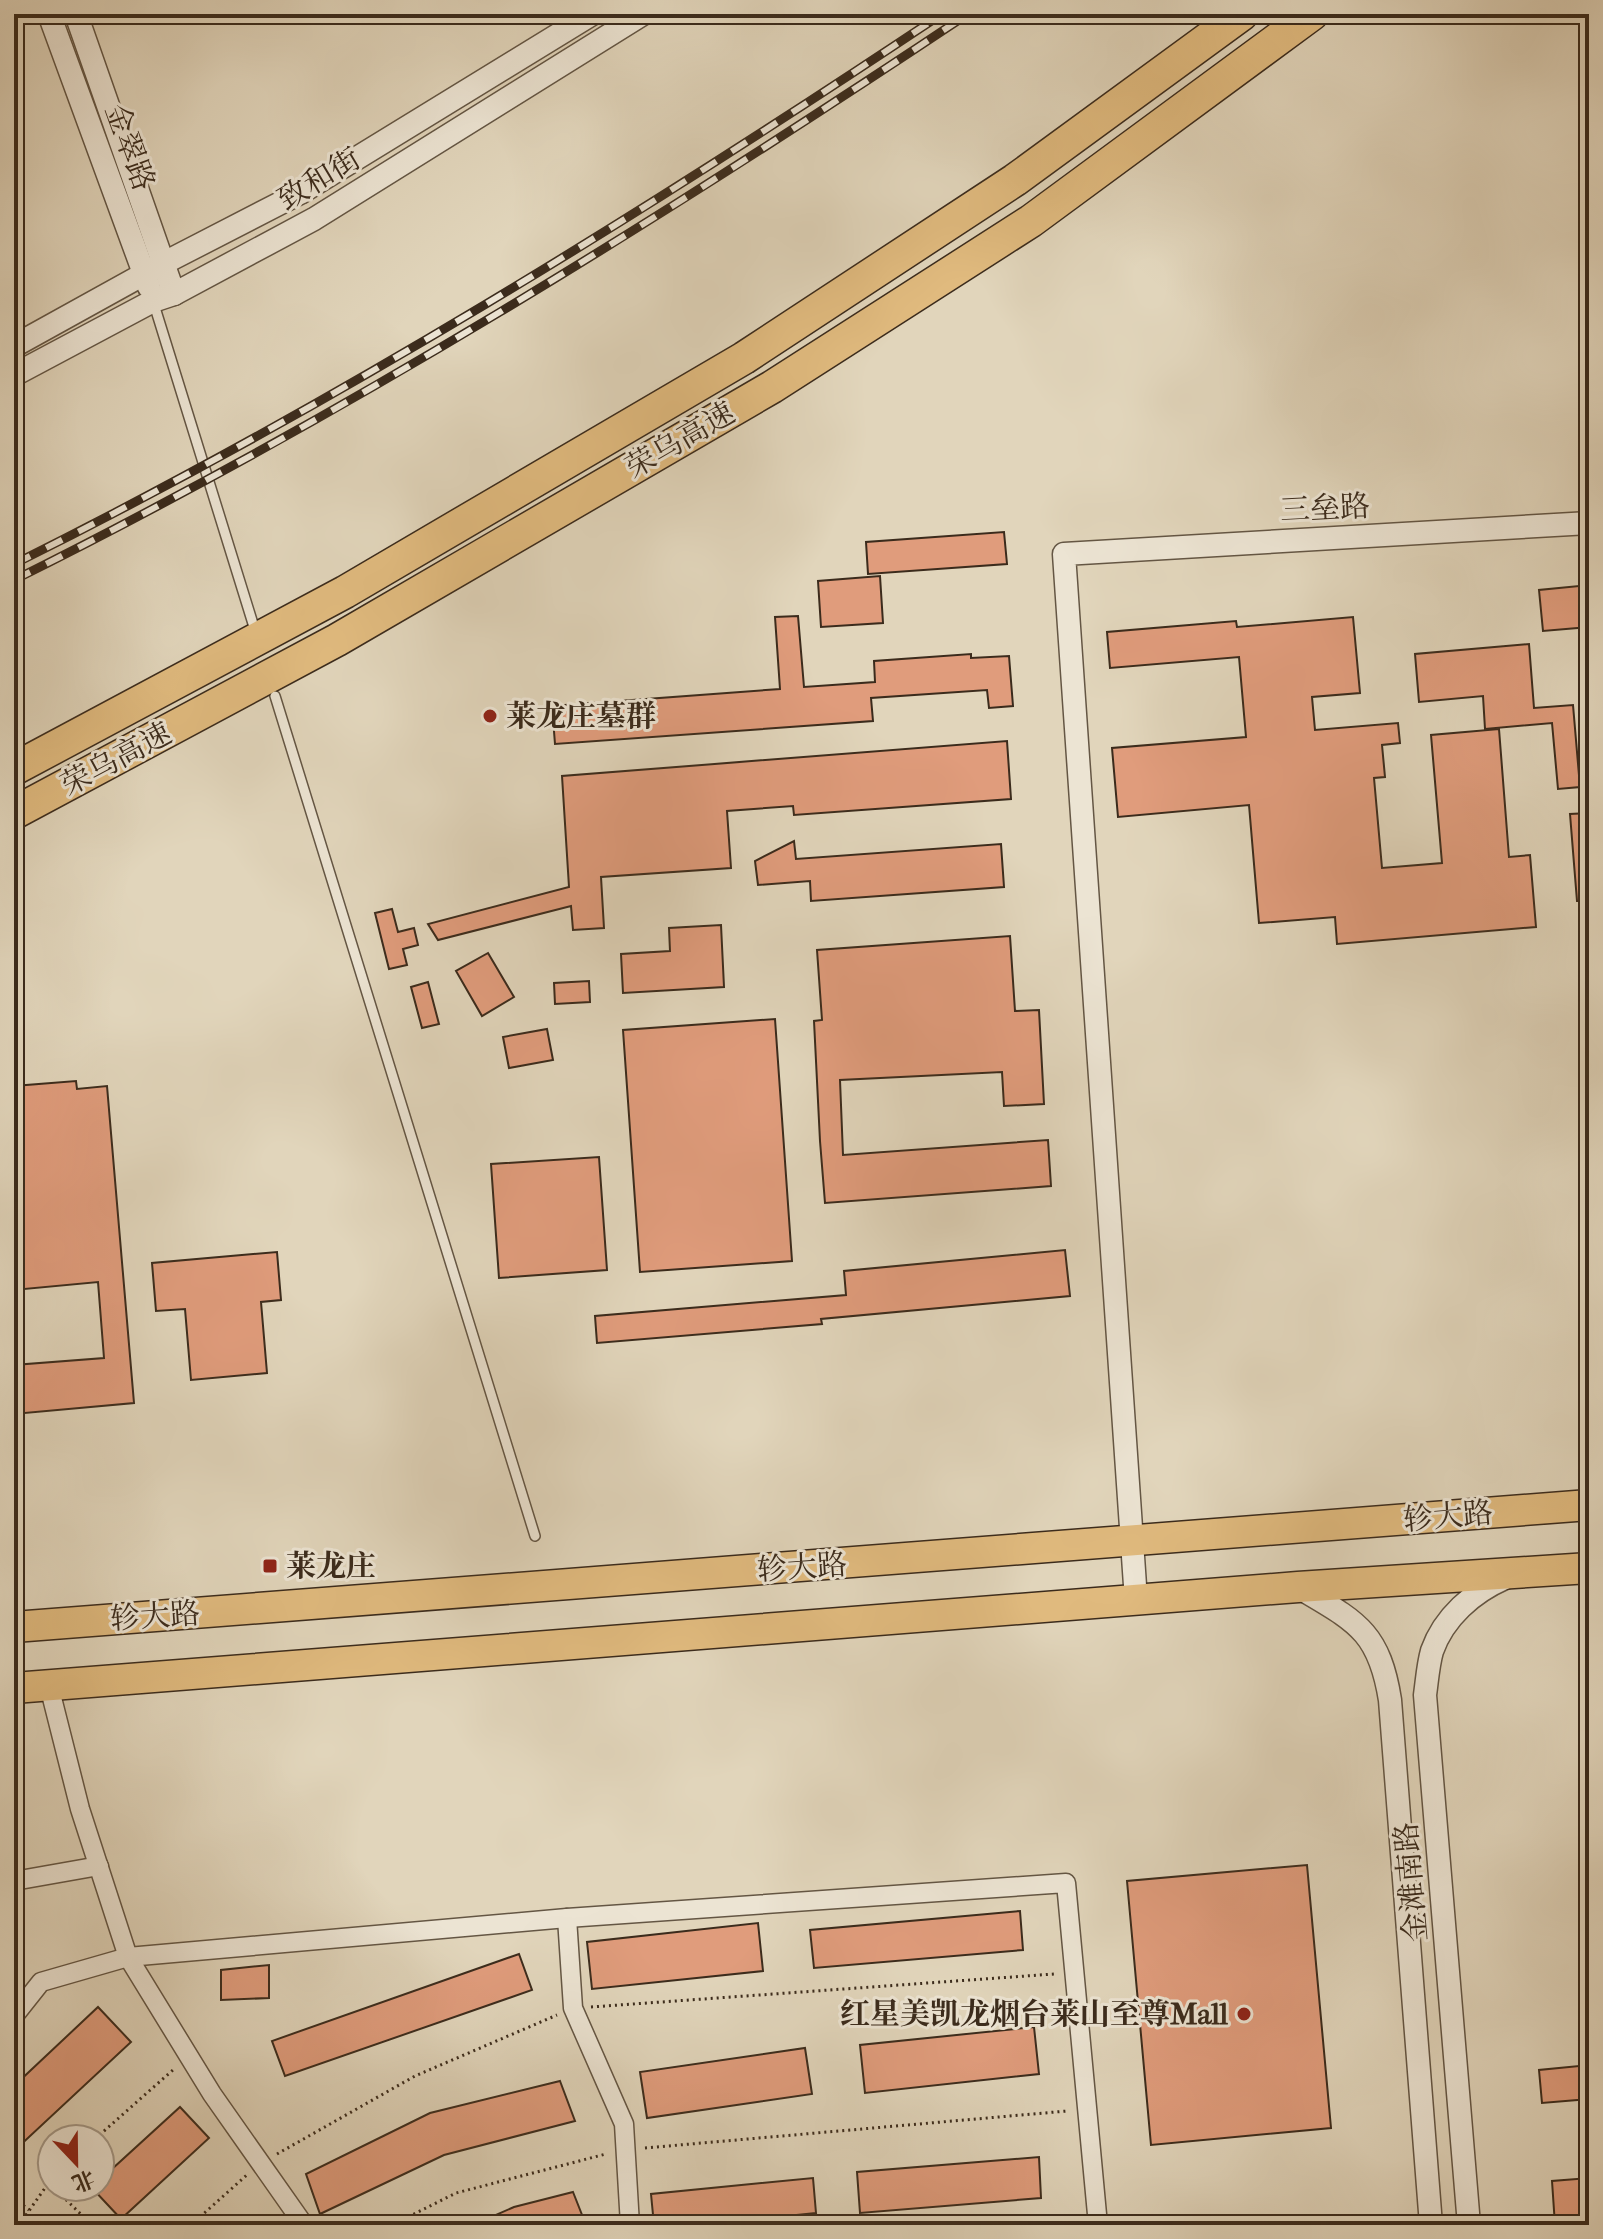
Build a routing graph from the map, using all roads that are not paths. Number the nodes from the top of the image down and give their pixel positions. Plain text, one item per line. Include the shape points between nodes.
1 (49, 14) edge
2 (76, 14) edge
3 (592, 14) edge
4 (643, 14) edge
5 (1242, 14) edge
6 (1312, 14) edge
7 (154, 269) junction
8 (164, 298) junction
9 (14, 346) edge
10 (14, 375) edge
11 (1589, 523) edge
12 (254, 627) dead end
13 (275, 696) dead end
14 (14, 769) edge
15 (14, 813) edge
16 (1589, 1505) edge
17 (535, 1536) dead end
18 (1132, 1542) junction
19 (1589, 1568) edge
20 (1515, 1574) junction
21 (1298, 1587) junction
22 (1136, 1600) junction
23 (14, 1627) edge
24 (49, 1686) junction
25 (14, 1688) edge
26 (99, 1866) junction
27 (14, 1881) edge
28 (567, 1918) junction
29 (128, 1957) junction
30 (14, 2016) edge
31 (304, 2225) edge
32 (630, 2225) edge
33 (1098, 2225) edge
34 (1431, 2225) edge
35 (1469, 2225) edge

1 - 7 street, 金翠路
2 - 7 street
3 - 7 street, 致和街 via 300,193
4 - 8 street, 致和街 via 314,219
5 - 14 highway, 荣乌高速 via 1015,180 744,358 345,592
6 - 15 highway, 荣乌高速 via 1031,221 772,387 337,640
7 - 8 street, 金翠路
7 - 9 street, 致和街
8 - 10 street, 致和街
8 - 12 lane
11 - 18 street, 三垒路 via 1064,554
13 - 17 lane
16 - 18 highway, 轸大路
18 - 22 street
18 - 23 highway, 轸大路
19 - 20 highway, 轸大路
20 - 21 highway, 轸大路
20 - 35 street, 金滩南路 via 1486,1586 1443,1629 1432,1653 1425,1695
21 - 22 highway, 轸大路
21 - 34 street, 金滩南路 via 1361,1627 1386,1671
22 - 24 highway, 轸大路
24 - 25 highway, 轸大路
24 - 26 street
26 - 27 street
26 - 29 street
28 - 29 street
28 - 32 street via 573,2008 624,2124
28 - 33 street via 1066,1883
29 - 30 street via 41,1982
29 - 31 street via 212,2094

